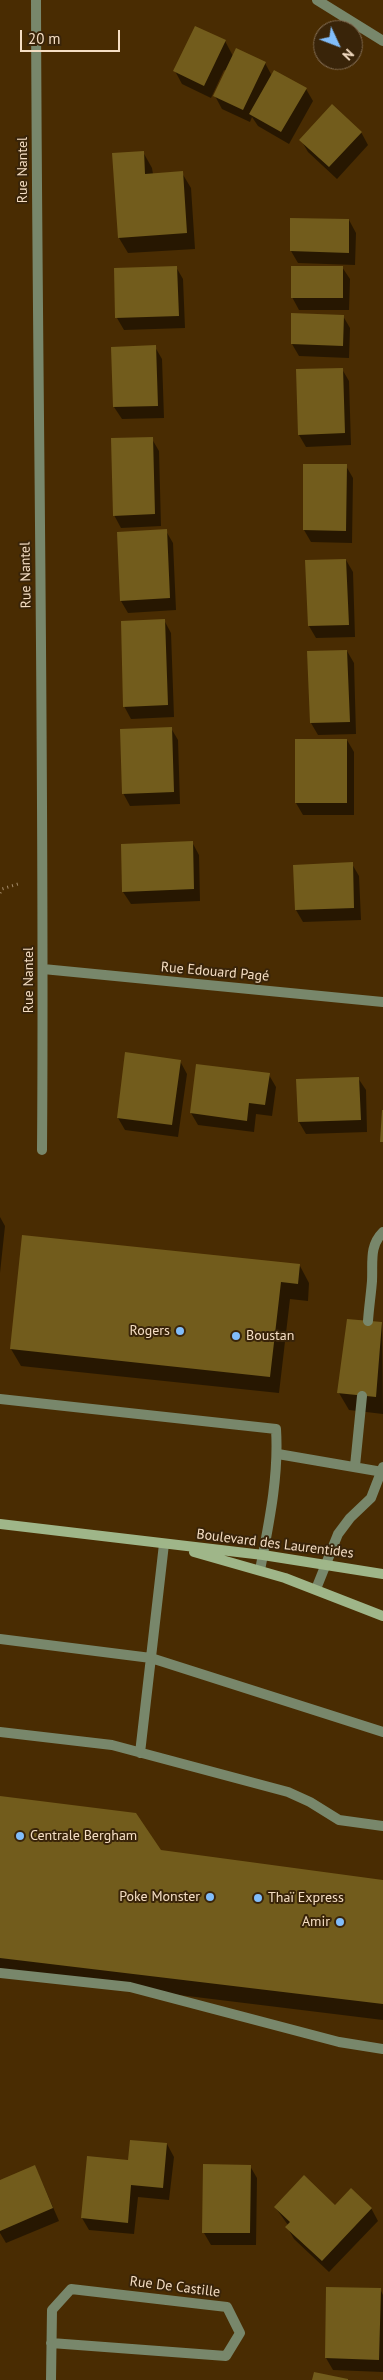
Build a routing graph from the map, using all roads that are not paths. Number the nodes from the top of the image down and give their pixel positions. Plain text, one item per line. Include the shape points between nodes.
1 (36, 0) edge
2 (317, 0) edge
3 (383, 42) edge
4 (43, 969) junction
5 (383, 1002) edge
6 (42, 1150) dead end
7 (383, 1232) edge
8 (368, 1321) dead end
9 (362, 1396) dead end
10 (0, 1399) edge
11 (278, 1454) junction
12 (355, 1466) junction
13 (382, 1470) edge
14 (0, 1524) edge
15 (164, 1544) junction
16 (263, 1554) junction
17 (326, 1563) junction
18 (260, 1570) junction
19 (383, 1574) edge
20 (316, 1589) junction
21 (383, 1616) edge
22 (0, 1639) edge
23 (151, 1658) junction
24 (0, 1732) edge
25 (383, 1732) edge
26 (140, 1753) junction
27 (383, 1826) edge
28 (0, 1973) edge
29 (383, 2049) edge
30 (51, 2343) junction
31 (51, 2380) edge

1 - 4 street, Rue Nantel
2 - 3 street
4 - 5 street, Rue Edouard Pagé
4 - 6 street, Rue Nantel
7 - 8 street via 376,1239 371,1256
9 - 12 street
10 - 11 street via 276,1429
11 - 12 street
11 - 16 street
12 - 13 street
13 - 17 street via 375,1491 338,1534
14 - 15 main road, Boulevard des Laurentides
15 - 16 main road, Boulevard des Laurentides
15 - 18 main road, Boulevard des Laurentides
15 - 23 street
16 - 17 main road, Boulevard des Laurentides
16 - 18 street
17 - 19 main road, Boulevard des Laurentides
17 - 20 street
18 - 20 main road, Boulevard des Laurentides
20 - 21 main road, Boulevard des Laurentides
22 - 23 street
23 - 25 street
23 - 26 street
24 - 26 street via 112,1746
26 - 27 street via 288,1792 340,1820
28 - 29 street via 130,1987 339,2042
30 - 30 street, Rue De Castille via 226,2356 240,2333 227,2307 71,2288 52,2310
30 - 31 street, Rue De Castille

